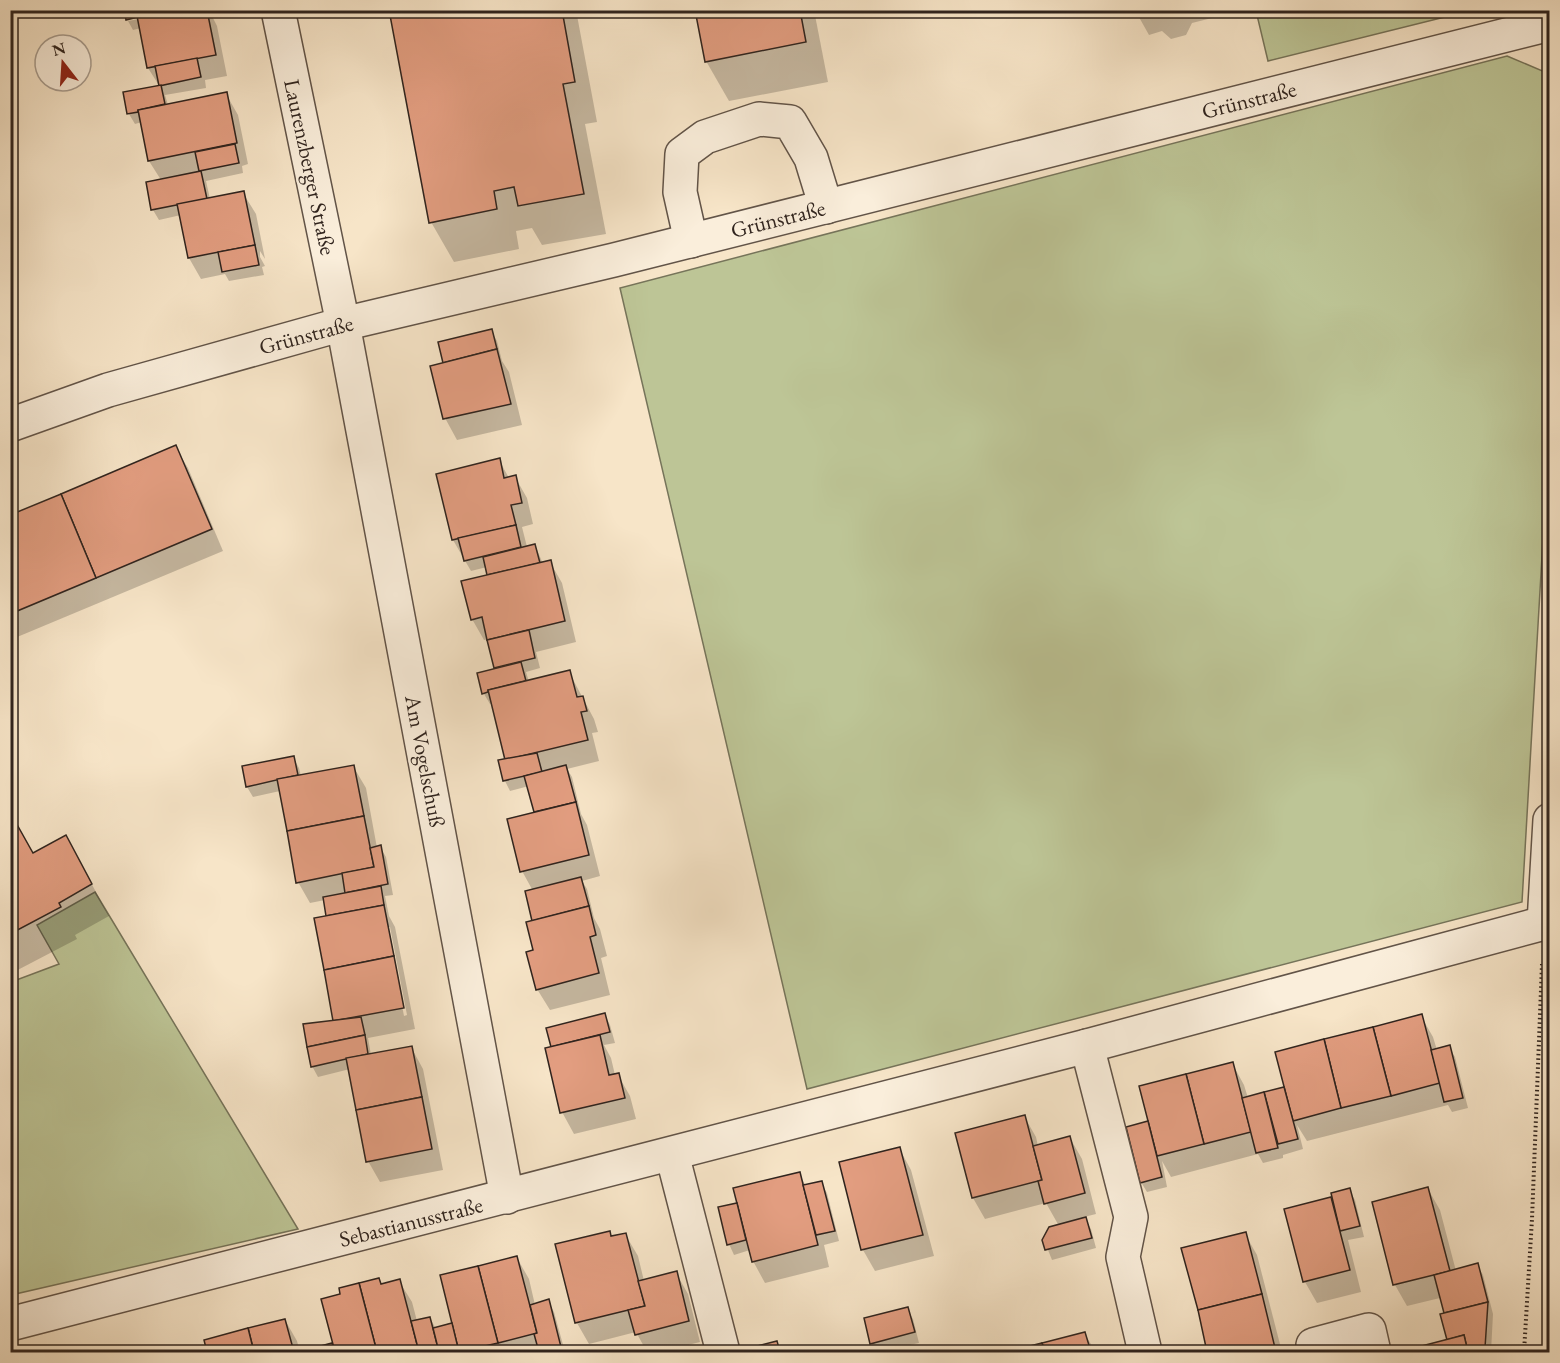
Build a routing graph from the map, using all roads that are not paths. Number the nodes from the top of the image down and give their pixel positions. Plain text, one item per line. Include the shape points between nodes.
1 (278, 10) edge
2 (1550, 24) edge
3 (826, 207) junction
4 (691, 241) junction
5 (343, 324) junction
6 (10, 425) edge
7 (1550, 820) edge
8 (1547, 924) edge
9 (1086, 1046) junction
10 (672, 1154) junction
11 (507, 1197) junction
12 (10, 1324) edge
13 (723, 1353) edge
14 (1145, 1353) edge
15 (1315, 1353) edge
16 (1374, 1353) edge

1 - 5 street, Laurenzberger Straße
2 - 3 street, Grünstraße
3 - 4 street, Grünstraße
3 - 4 street via 811,158 790,122 759,119 705,137 682,154 680,192
4 - 5 street, Grünstraße
5 - 6 street, Grünstraße via 108,390
5 - 11 street, Am Vogelschuß
7 - 8 street
8 - 9 street, Sebastianusstraße
9 - 10 street, Sebastianusstraße
9 - 14 street via 1131,1217 1123,1257
10 - 11 street, Sebastianusstraße
10 - 13 street
11 - 12 street, Sebastianusstraße
15 - 16 street via 1313,1345 1369,1330

